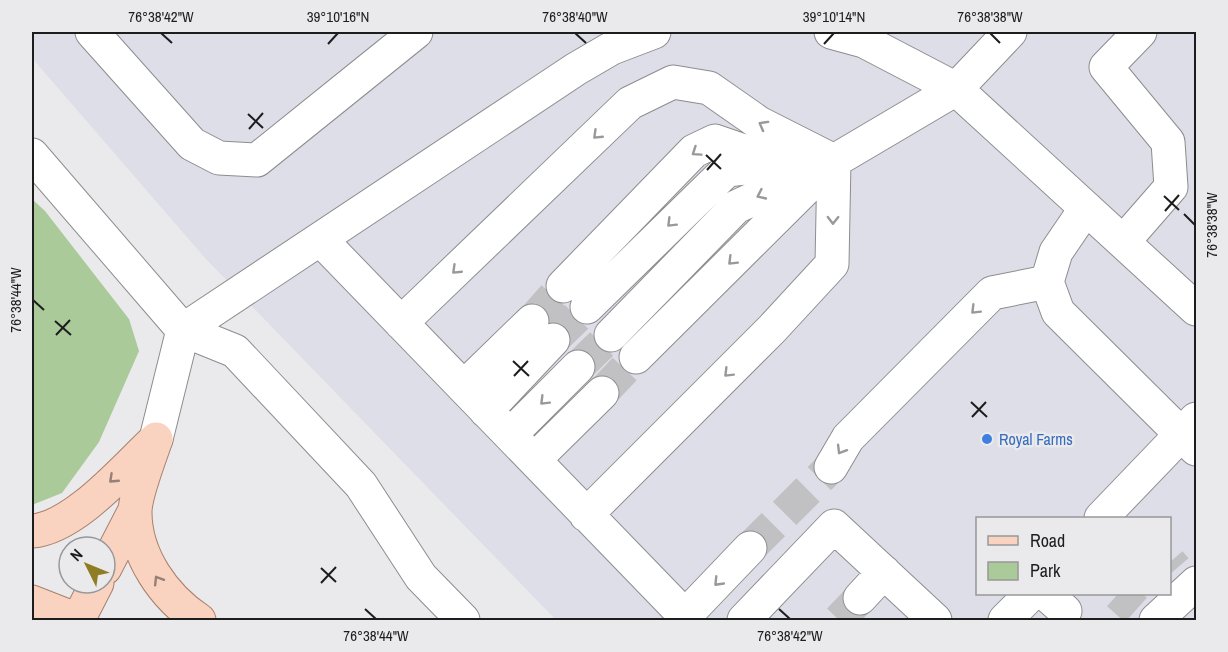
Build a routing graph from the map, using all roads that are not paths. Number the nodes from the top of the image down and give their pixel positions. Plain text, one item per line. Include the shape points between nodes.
1 (92, 32) edge
2 (416, 32) edge
3 (654, 32) edge
4 (831, 32) edge
5 (1010, 32) edge
6 (1140, 32) edge
7 (956, 89) junction
8 (32, 155) edge
9 (834, 162) junction
10 (1086, 208) junction
11 (321, 240) junction
12 (1123, 242) junction
13 (1047, 282) junction
14 (575, 296) tunnel mouth
15 (1195, 305) edge
16 (401, 323) junction
17 (183, 330) junction
18 (610, 334) tunnel mouth
19 (636, 357) tunnel mouth
20 (578, 368) tunnel mouth
21 (464, 387) junction
22 (602, 393) tunnel mouth
23 (486, 411) junction
24 (1192, 434) edge
25 (510, 435) junction
26 (156, 439) junction
27 (534, 460) junction
28 (831, 467) tunnel mouth
29 (135, 510) junction
30 (586, 515) junction
31 (1111, 515) edge
32 (32, 531) edge
33 (117, 545) edge
34 (750, 548) tunnel mouth
35 (884, 572) junction
36 (1189, 579) edge
37 (91, 595) edge
38 (1030, 595) edge
39 (1171, 595) edge
40 (1171, 595) edge
41 (860, 598) tunnel mouth
42 (32, 602) edge
43 (916, 614) edge
44 (1146, 617) edge
45 (687, 618) edge
46 (78, 620) edge
47 (199, 621) edge
48 (464, 621) edge
49 (744, 621) edge
50 (1005, 621) edge

1 - 2 street via 192,144 219,158 257,159
3 - 11 street via 612,48 576,69
4 - 7 street via 864,40
5 - 7 street
6 - 12 street via 1106,67 1168,142 1171,187
7 - 9 street
7 - 10 street
8 - 17 street
9 -> 14 street via 744,151 715,141 694,151
9 -> 16 street via 759,123 709,88 673,82 630,104
9 -> 18 street via 736,207
9 -> 19 street
9 -> 30 street via 832,264
10 - 12 street
10 - 13 street via 1056,252
11 - 16 street
11 - 17 street
12 - 15 street
13 - 24 street via 1058,312
13 -> 28 street via 992,293 848,438
16 - 21 street
17 - 26 street
17 - 48 street via 235,351 361,485 421,577
20 -> 25 street
21 - 23 street
21 - 23 street via 542,330
22 - 27 street
23 - 25 street
24 - 31 street
25 - 27 street
26 - 29 main road
26 -> 32 main road via 67,518
27 - 30 street
29 - 33 main road
47 -> 29 main road via 159,585 142,549
30 - 45 street
34 -> 45 street
35 - 41 street
35 - 43 street
35 - 49 street via 834,526
36 - 39 street
37 - 46 main road
38 - 50 street
40 - 44 street
42 - 46 main road

